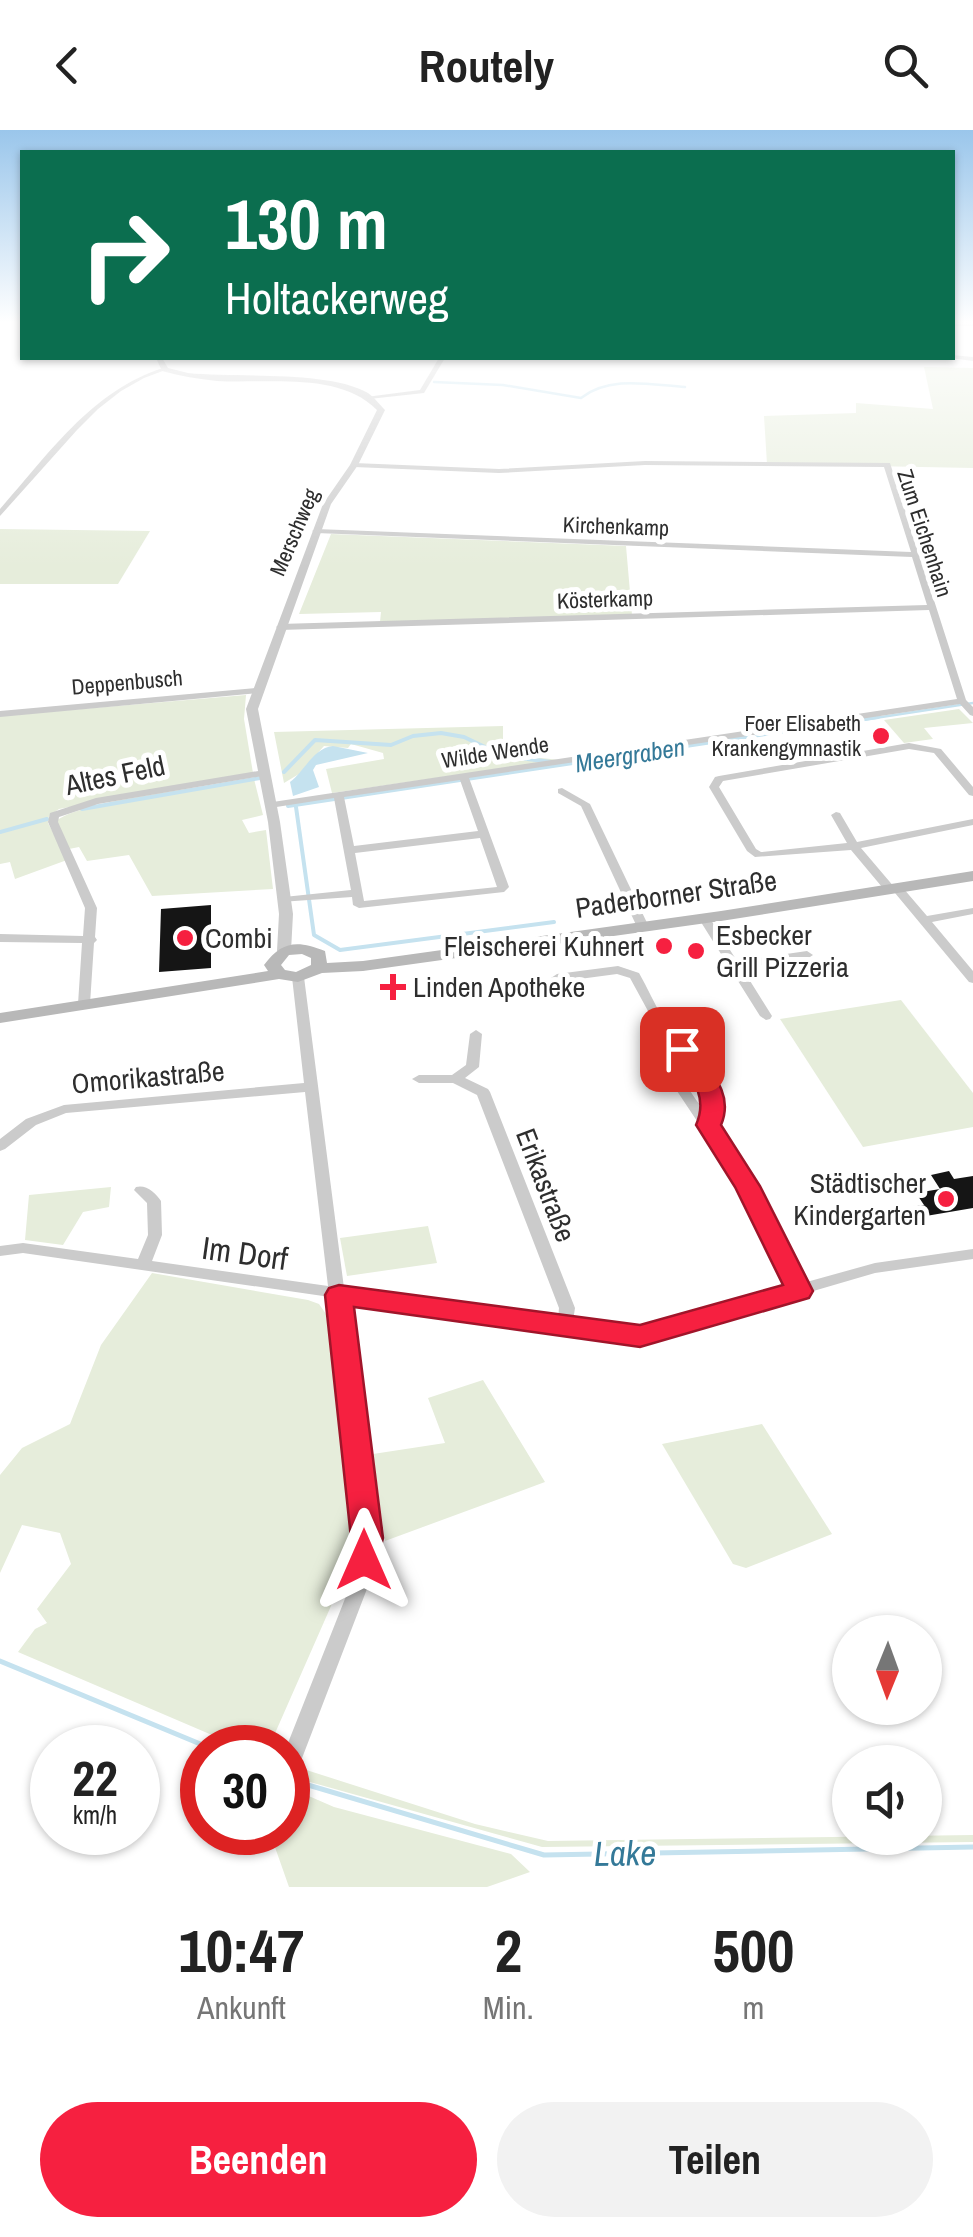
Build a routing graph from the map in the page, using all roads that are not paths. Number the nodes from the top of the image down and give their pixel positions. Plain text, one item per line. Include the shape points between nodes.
1 (100, 404) edge
2 (377, 404) edge
3 (354, 465) junction
4 (0, 514) edge
5 (316, 531) junction
6 (915, 555) junction
7 (932, 607) junction
8 (280, 626) junction
9 (258, 691) junction
10 (962, 701) junction
11 (973, 713) edge
12 (0, 714) edge
13 (264, 773) junction
14 (464, 777) junction
15 (562, 792) dead end
16 (973, 793) edge
17 (339, 796) junction
18 (270, 805) junction
19 (836, 815) dead end
20 (973, 822) edge
21 (484, 834) junction
22 (854, 846) junction
23 (349, 850) junction
24 (973, 876) edge
25 (895, 890) junction
26 (356, 893) junction
27 (285, 907) junction
28 (973, 911) edge
29 (705, 918) junction
30 (925, 920) junction
31 (642, 927) junction
32 (0, 938) edge
33 (91, 940) junction
34 (807, 954) dead end
35 (973, 956) edge
36 (314, 958) junction
37 (956, 958) junction
38 (278, 964) junction
39 (734, 965) junction
40 (298, 977) junction
41 (557, 978) dead end
42 (973, 979) edge
43 (84, 1004) junction
44 (766, 1016) dead end
45 (0, 1018) edge
46 (666, 1033) junction
47 (476, 1034) dead end
48 (454, 1078) junction
49 (419, 1079) dead end
50 (311, 1087) junction
51 (708, 1125) junction
52 (0, 1146) edge
53 (141, 1190) dead end
54 (0, 1251) edge
55 (973, 1254) edge
56 (143, 1266) junction
57 (799, 1291) junction
58 (339, 1295) junction
59 (564, 1327) junction
60 (305, 1725) edge

1 - 4 street
2 - 3 street, Merschweg via 381,414
3 - 5 street, Merschweg
3 - 6 street, Zum Eichenhain via 499,471 645,463 887,466
5 - 6 street, Kirchenkamp
5 - 8 street, Merschweg
6 - 7 street, Zum Eichenhain
7 - 8 street, Kösterkamp
7 - 10 street, Zum Eichenhain
8 - 9 street, Merschweg
9 - 12 street, Deppenbusch
9 - 13 street, Merschweg via 252,709
10 - 11 street, Zum Eichenhain
10 - 14 street, Wilde Wende
13 - 18 street, Merschweg
13 - 33 street, Altes Feld via 96,801 54,815 92,908
14 - 17 street, Wilde Wende
14 - 21 street
15 - 31 street via 585,804
16 - 22 street via 936,751 909,746 714,782 760,855
17 - 18 street, Wilde Wende
17 - 23 street
18 - 27 street, Merschweg
19 - 22 street
20 - 22 street
21 - 23 street
21 - 26 street via 500,890 366,907 359,906
22 - 25 street
23 - 26 street
24 - 25 main road, Paderborner Straße
25 - 29 main road, Paderborner Straße
25 - 30 street
26 - 27 street
27 - 36 street, Merschweg
27 - 38 street, Merschweg
28 - 30 street
29 - 31 main road, Paderborner Straße
29 - 39 street
30 - 37 street
31 - 36 main road, Paderborner Straße via 386,962
32 - 33 street
33 - 43 street, Altes Feld
34 - 39 street
35 - 37 street
36 - 38 main road, Paderborner Straße
36 - 40 main road, Paderborner Straße
37 - 42 street
38 - 40 main road, Paderborner Straße
38 - 43 main road, Paderborner Straße via 210,986
39 - 44 street
40 - 50 street
41 - 46 street via 618,970 634,976
43 - 45 main road, Paderborner Straße
46 - 51 street via 670,1066
46 - 51 street via 714,1096
47 - 48 street via 472,1067
48 - 49 street
48 - 59 street, Erikastraße via 484,1092 567,1308
50 - 52 street, Omorikastraße via 64,1109 31,1122
50 - 58 street
51 - 57 street via 748,1186
53 - 56 street via 154,1202 155,1218
54 - 56 street, Im Dorf via 23,1248
55 - 57 street, Im Dorf via 875,1268
56 - 58 street, Im Dorf
57 - 59 street, Im Dorf via 640,1336
58 - 59 street, Im Dorf
58 - 60 street via 367,1538 361,1582

